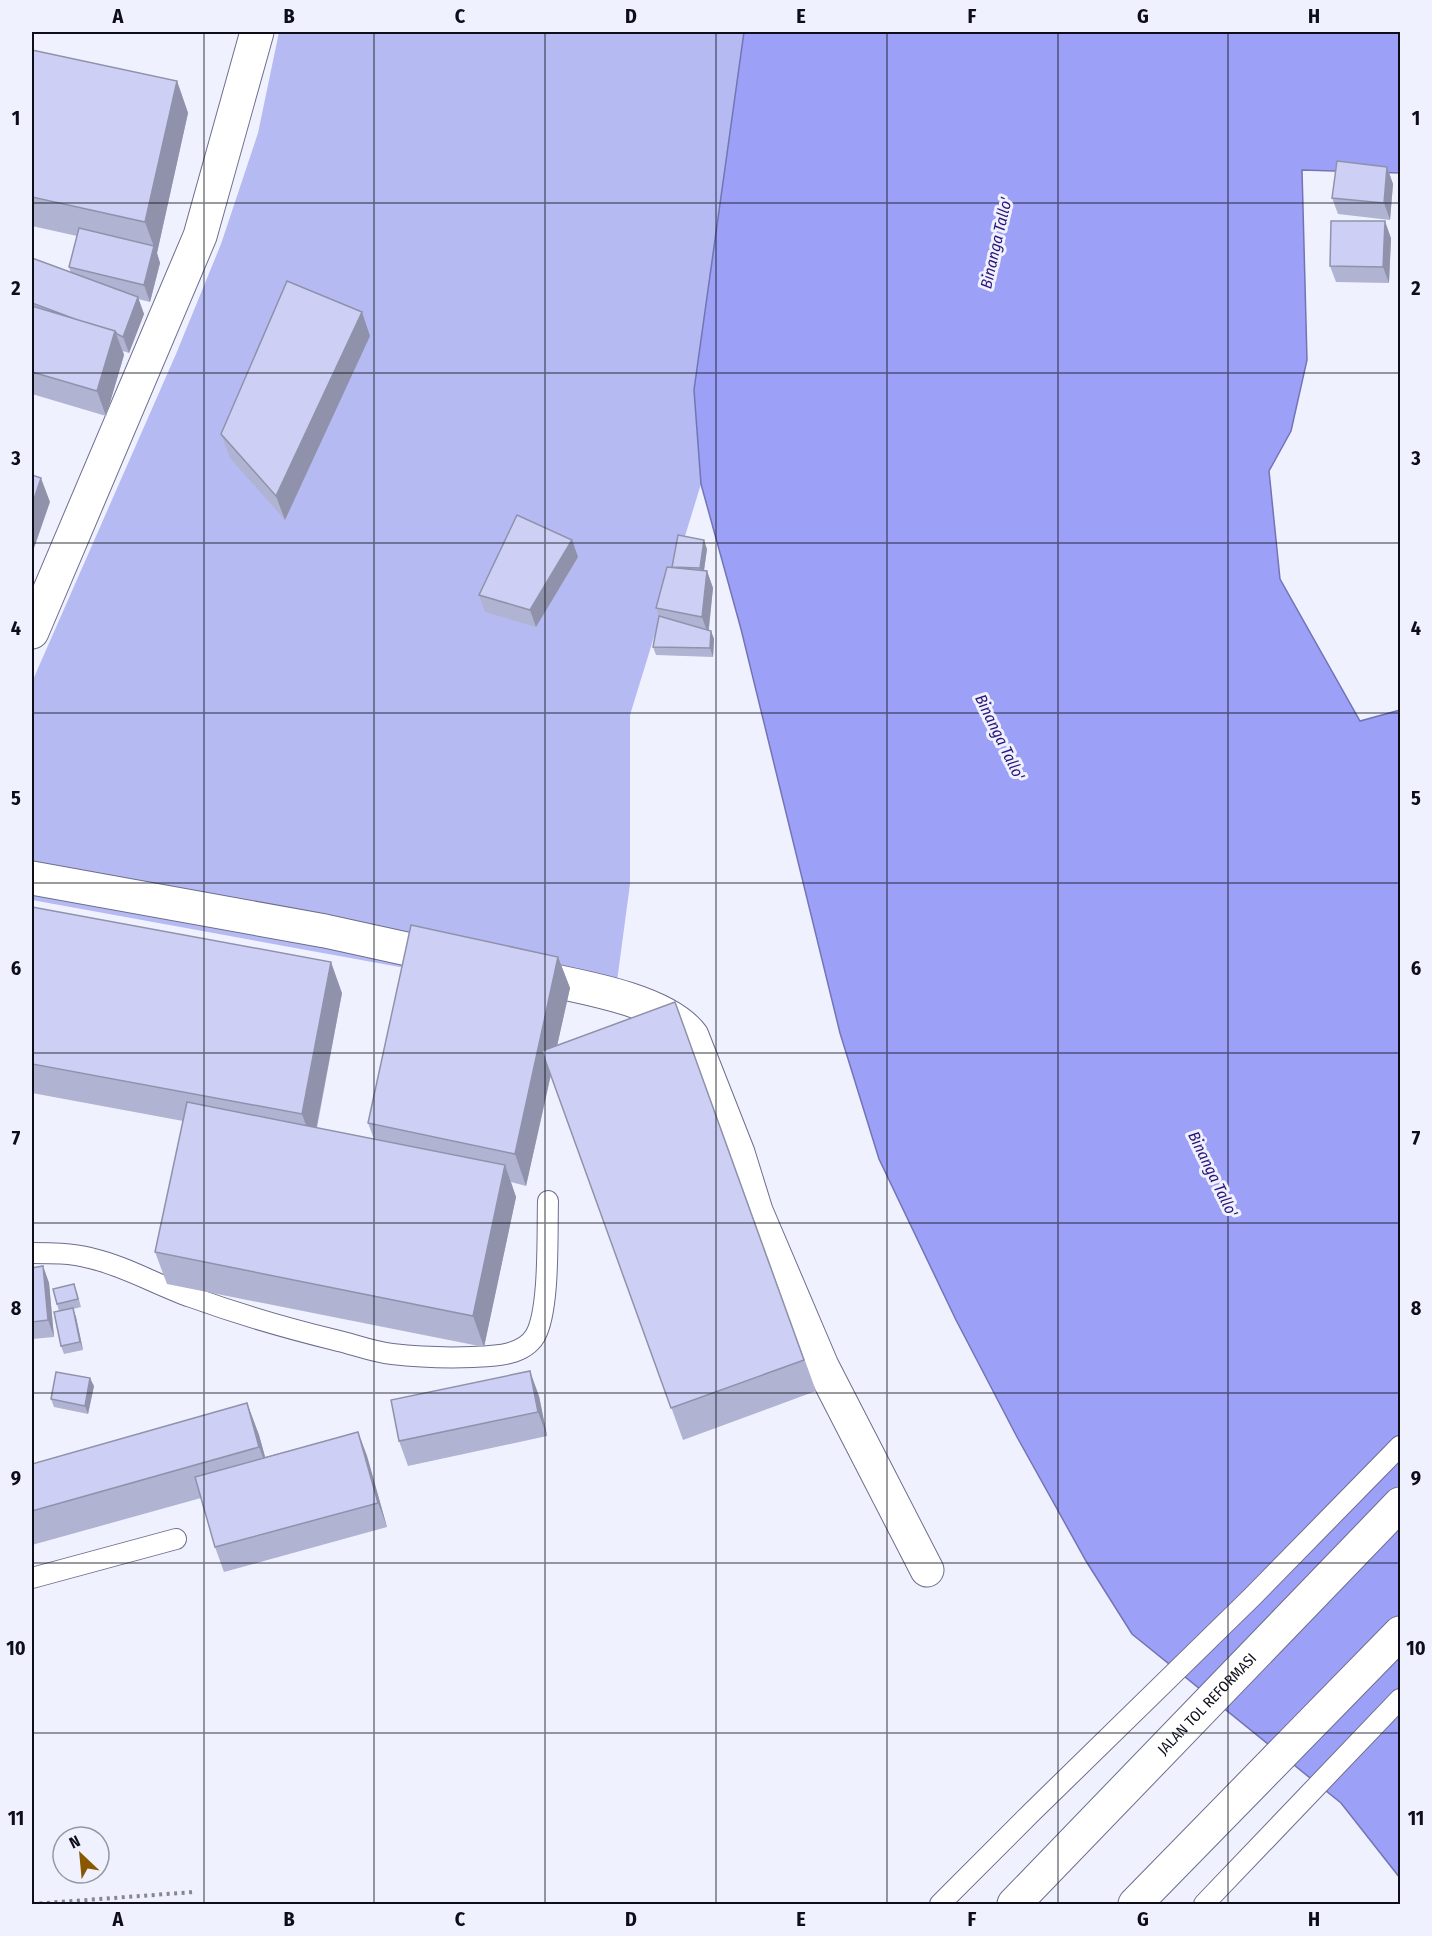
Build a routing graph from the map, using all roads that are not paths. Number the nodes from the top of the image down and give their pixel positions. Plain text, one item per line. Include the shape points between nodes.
1 (257, 32) edge
2 (39, 596) edge
3 (32, 632) edge
4 (32, 878) edge
5 (548, 1201) dead end
6 (32, 1253) edge
7 (1401, 1446) edge
8 (1401, 1504) edge
9 (176, 1539) dead end
10 (927, 1570) dead end
11 (32, 1578) edge
12 (1401, 1633) edge
13 (1401, 1699) edge
14 (940, 1905) edge
15 (1014, 1905) edge
16 (1135, 1905) edge
17 (1204, 1905) edge

1 - 2 main road via 200,236
2 - 3 main road
4 - 10 main road via 325,931 616,996 647,1006 687,1029 738,1153 756,1211 822,1366
5 - 6 lane via 544,1306 538,1328 526,1345 497,1355 460,1358 390,1354 190,1297 113,1264 62,1253
7 - 14 lane
8 - 15 main road, JALAN TOL REFORMASI
9 - 11 lane
12 - 16 main road
13 - 17 lane

